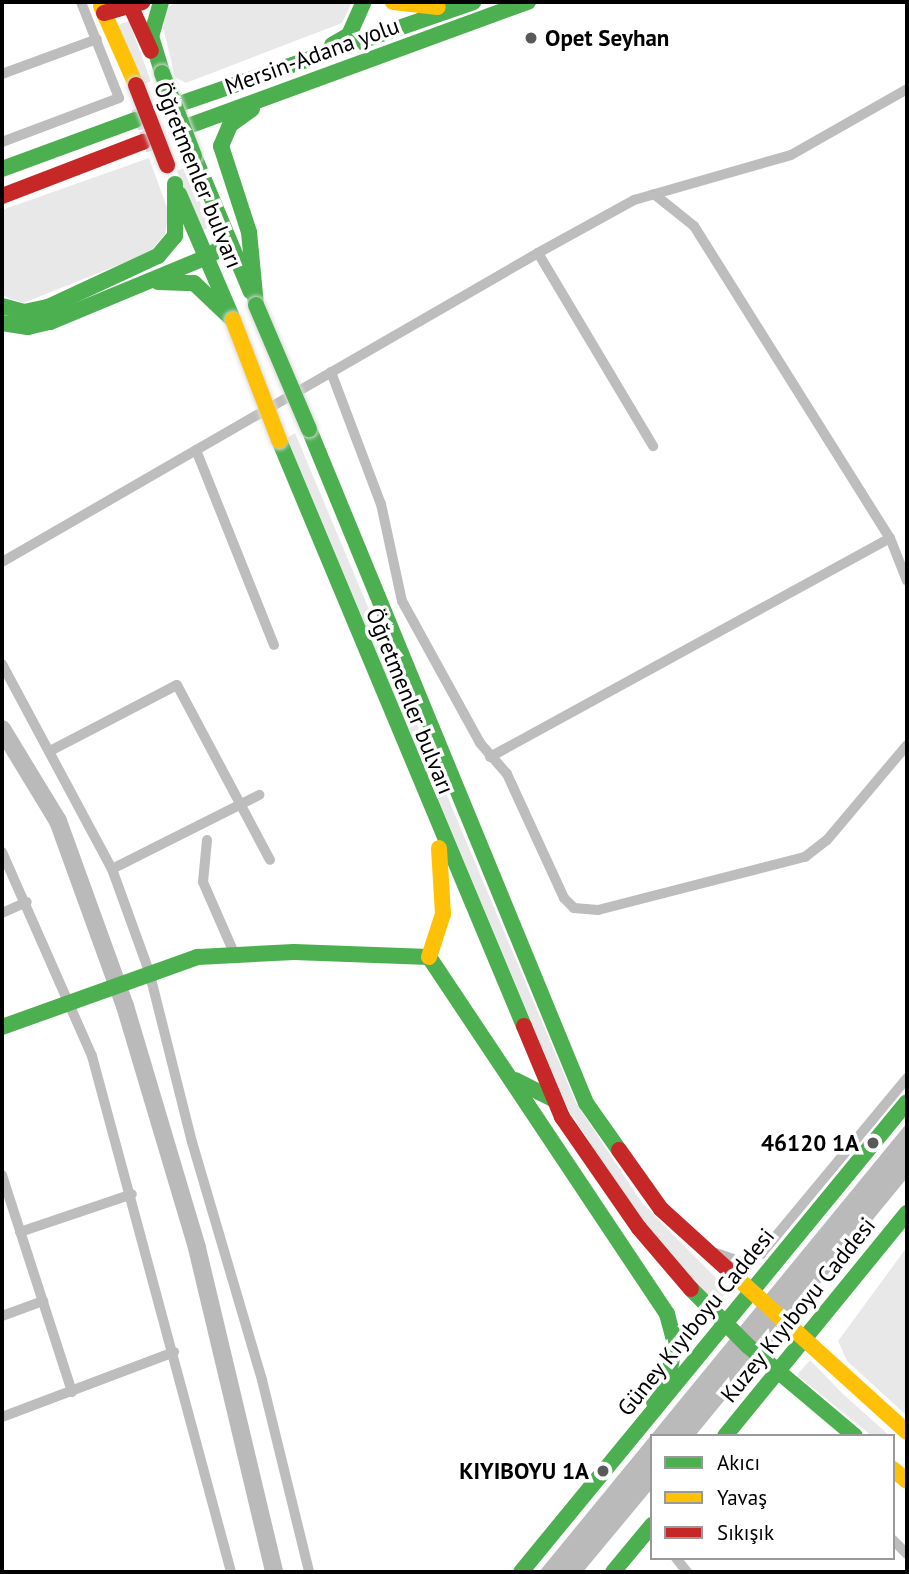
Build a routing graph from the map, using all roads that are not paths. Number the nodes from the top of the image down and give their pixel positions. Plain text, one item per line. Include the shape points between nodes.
1 (81, 2) edge
2 (161, 2) edge
3 (364, 2) edge
4 (393, 2) edge
5 (460, 2) edge
6 (473, 2) edge
7 (528, 2) edge
8 (134, 4) edge
9 (103, 6) edge
10 (97, 39) junction
11 (162, 73) junction
12 (2, 74) edge
13 (244, 82) junction
14 (305, 83) junction
15 (907, 89) edge
16 (185, 102) tunnel mouth
17 (135, 120) tunnel mouth
18 (191, 125) tunnel mouth
19 (2, 142) edge
20 (143, 142) tunnel mouth
21 (2, 169) edge
22 (175, 184) junction
23 (2, 194) edge
24 (654, 194) junction
25 (230, 242) junction
26 (538, 253) junction
27 (207, 257) junction
28 (132, 288) junction
29 (256, 305) junction
30 (2, 306) edge
31 (233, 320) junction
32 (2, 323) edge
33 (331, 372) junction
34 (653, 446) dead end
35 (196, 450) junction
36 (890, 538) junction
37 (2, 562) edge
38 (907, 580) edge
39 (402, 601) junction
40 (383, 610) junction
41 (274, 645) dead end
42 (2, 664) edge
43 (907, 745) edge
44 (50, 751) junction
45 (490, 757) junction
46 (259, 795) dead end
47 (238, 805) junction
48 (435, 820) junction
49 (207, 840) dead end
50 (2, 852) edge
51 (270, 860) dead end
52 (112, 869) junction
53 (27, 901) junction
54 (2, 913) edge
55 (234, 953) junction
56 (429, 957) junction
57 (143, 973) junction
58 (75, 997) junction
59 (2, 1027) edge
60 (907, 1078) edge
61 (515, 1080) junction
62 (553, 1099) junction
63 (907, 1102) edge
64 (2, 1175) edge
65 (132, 1194) junction
66 (907, 1213) edge
67 (20, 1232) junction
68 (690, 1238) junction
69 (754, 1294) junction
70 (43, 1301) junction
71 (2, 1316) edge
72 (727, 1326) junction
73 (806, 1336) junction
74 (174, 1352) junction
75 (779, 1370) junction
76 (72, 1392) junction
77 (2, 1417) edge
78 (643, 1422) junction
79 (907, 1432) edge
80 (727, 1434) edge
81 (853, 1434) edge
82 (650, 1527) edge
83 (231, 1572) edge
84 (309, 1572) edge
85 (521, 1572) edge
86 (613, 1572) edge

1 - 10 street
2 - 11 main road via 151,36
3 - 13 main road via 349,35
4 - 5 main road via 428,9
6 - 13 main road, Mersin-Adana yolu
7 - 14 main road, Mersin-Adana yolu
8 - 9 main road
8 - 11 main road, Öğretmenler bulvarı
9 - 22 main road, Öğretmenler bulvarı, bridge
10 - 12 street
10 - 19 street via 119,98
11 - 25 main road, Öğretmenler bulvarı, bridge
13 - 16 main road, Mersin-Adana yolu
14 - 18 main road, Mersin-Adana yolu
14 - 29 main road via 239,117 222,141 249,232
15 - 24 street via 791,155
17 - 21 main road
20 - 23 main road
22 - 27 main road, Öğretmenler bulvarı
22 - 30 main road via 179,211 174,236 158,256 48,307 24,312
24 - 26 street
24 - 36 street via 694,226
25 - 27 main road
25 - 29 main road, Öğretmenler bulvarı
26 - 33 street
26 - 34 street
27 - 28 main road
27 - 31 main road, Öğretmenler bulvarı
28 - 31 main road via 170,279 194,283
28 - 32 main road via 50,322 28,327
29 - 40 main road, Öğretmenler bulvarı, bridge
31 - 48 main road, Öğretmenler bulvarı, bridge
33 - 35 street
33 - 39 street via 381,504
35 - 37 street
35 - 41 street
36 - 38 street
36 - 45 street
39 - 40 street
39 - 45 street
40 - 68 main road, Öğretmenler bulvarı via 586,1103 626,1164
42 - 44 street
43 - 45 street via 827,840 805,857 589,912 564,898 507,774
44 - 47 street via 177,685
44 - 52 street
46 - 47 street
47 - 51 street
47 - 52 street
48 - 56 main road via 444,882 443,914
48 - 62 main road, Öğretmenler bulvarı
49 - 55 street via 203,883
50 - 53 street
52 - 57 street
53 - 54 street
53 - 58 street
55 - 56 main road
55 - 57 main road
56 - 61 main road
57 - 58 main road
57 - 84 street via 262,1380
58 - 59 main road
58 - 65 street
60 - 68 street via 761,1254 741,1262
61 - 62 main road
61 - 78 main road via 673,1328 669,1375
62 - 72 main road, Öğretmenler bulvarı via 639,1228
63 - 69 main road, Güney Kıyıboyu Caddesi
64 - 67 street
65 - 67 street
65 - 74 street
66 - 73 main road, Kuzey Kıyıboyu Caddesi
67 - 70 street
68 - 69 main road, Öğretmenler bulvarı
69 - 72 main road, Güney Kıyıboyu Caddesi
69 - 73 main road, Öğretmenler bulvarı
70 - 71 street
70 - 76 street
72 - 75 main road, Öğretmenler bulvarı
72 - 78 main road, Güney Kıyıboyu Caddesi
73 - 75 main road, Kuzey Kıyıboyu Caddesi
73 - 79 main road
74 - 76 street
74 - 83 street
75 - 80 main road, Kuzey Kıyıboyu Caddesi
75 - 81 main road
76 - 77 street
78 - 85 main road, Güney Kıyıboyu Caddesi
82 - 86 main road

